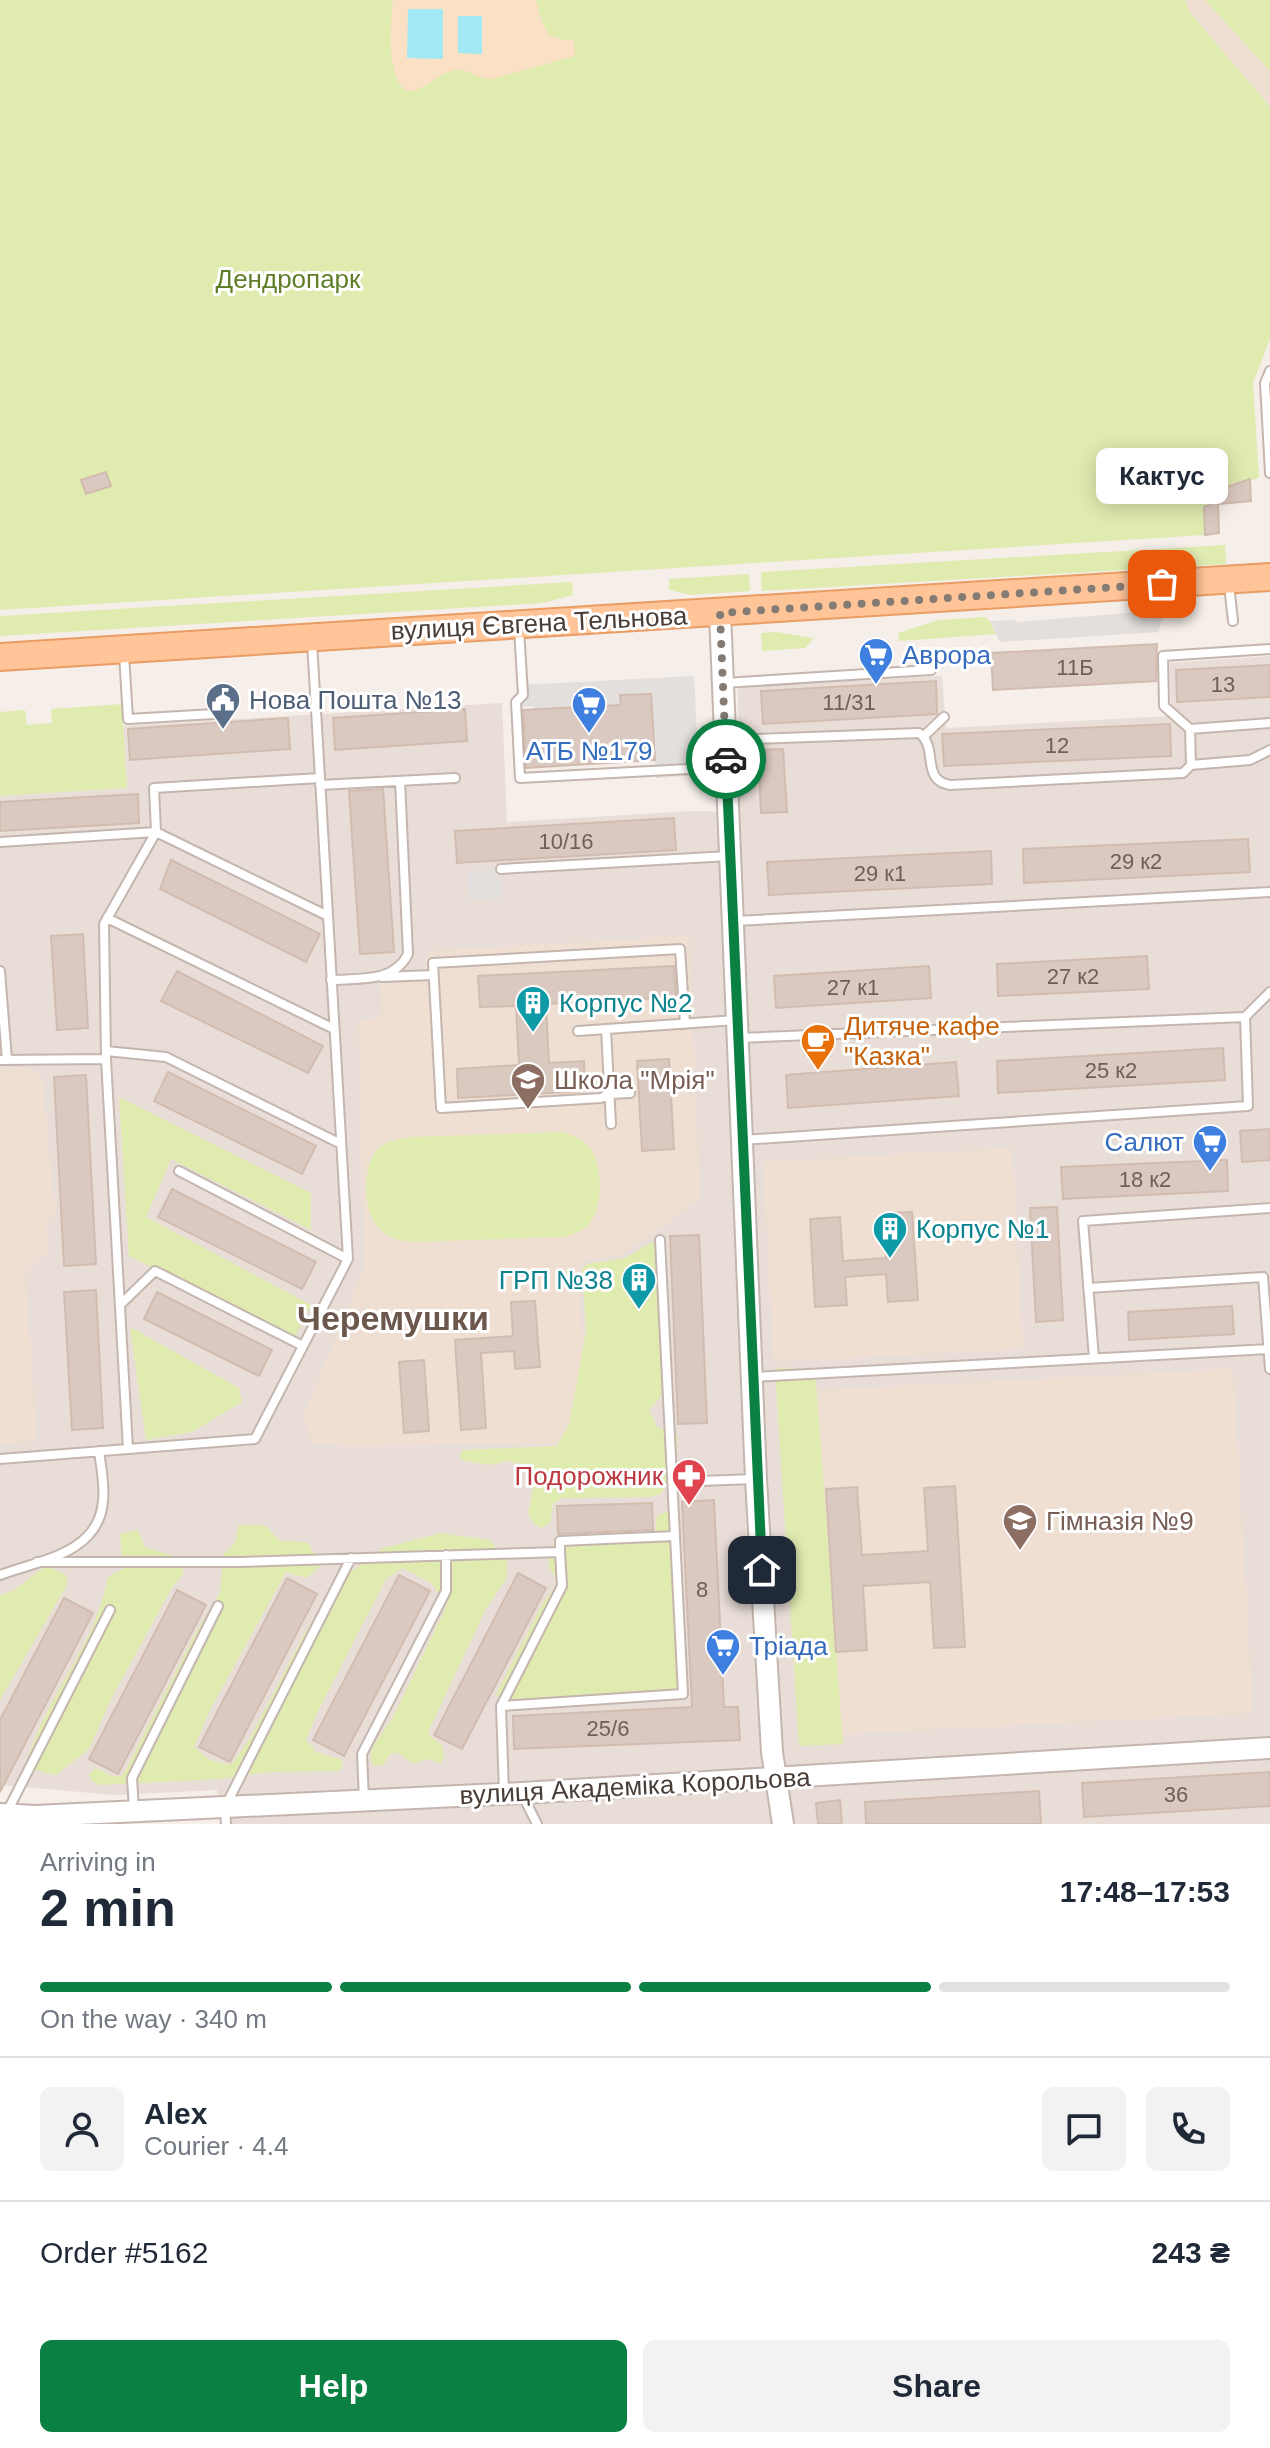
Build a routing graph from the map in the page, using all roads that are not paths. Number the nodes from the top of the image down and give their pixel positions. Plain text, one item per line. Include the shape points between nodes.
1 (1270, 371) edge
2 (1270, 473) edge
3 (1270, 577) edge
4 (1229, 580) junction
5 (720, 613) junction
6 (1233, 621) dead end
7 (519, 624) junction
8 (312, 637) junction
9 (123, 649) junction
10 (1270, 649) edge
11 (0, 657) edge
12 (931, 670) dead end
13 (724, 683) junction
14 (214, 714) dead end
15 (944, 717) dead end
16 (1270, 723) edge
17 (1190, 729) junction
18 (924, 736) junction
19 (725, 740) junction
20 (1270, 750) edge
21 (1191, 765) junction
22 (726, 767) junction
23 (455, 778) dead end
24 (400, 781) junction
25 (320, 782) junction
26 (156, 832) junction
27 (0, 842) edge
28 (730, 856) junction
29 (501, 869) dead end
30 (1270, 892) edge
31 (328, 916) junction
32 (107, 918) junction
33 (733, 922) junction
34 (0, 971) edge
35 (433, 975) junction
36 (379, 978) junction
37 (331, 980) junction
38 (1270, 992) edge
39 (1245, 1017) junction
40 (685, 1024) junction
41 (334, 1029) junction
42 (606, 1029) junction
43 (737, 1029) junction
44 (578, 1031) dead end
45 (106, 1055) junction
46 (3, 1060) edge
47 (630, 1093) dead end
48 (609, 1094) junction
49 (611, 1124) dead end
50 (742, 1140) junction
51 (341, 1144) junction
52 (179, 1171) dead end
53 (1270, 1208) edge
54 (660, 1240) dead end
55 (348, 1259) junction
56 (1088, 1288) junction
57 (121, 1304) junction
58 (303, 1346) junction
59 (1269, 1349) edge
60 (1094, 1358) junction
61 (1270, 1369) edge
62 (752, 1377) junction
63 (128, 1449) junction
64 (99, 1451) junction
65 (0, 1459) edge
66 (756, 1479) junction
67 (672, 1482) junction
68 (675, 1536) junction
69 (560, 1552) junction
70 (446, 1555) junction
71 (351, 1558) junction
72 (37, 1562) junction
73 (0, 1575) edge
74 (218, 1606) dead end
75 (110, 1610) dead end
76 (501, 1706) junction
77 (1270, 1748) edge
78 (775, 1778) junction
79 (513, 1794) junction
80 (364, 1800) junction
81 (134, 1811) junction
82 (3, 1814) edge
83 (226, 1815) edge
84 (537, 1824) edge
85 (783, 1824) edge

1 - 2 lane via 1265,383
3 - 4 main road, вулиця Євгена Тельнова
4 - 5 main road, вулиця Євгена Тельнова
4 - 6 lane
5 - 7 main road, вулиця Євгена Тельнова
5 - 13 street
7 - 8 main road, вулиця Євгена Тельнова
7 - 22 lane via 520,778
8 - 9 main road, вулиця Євгена Тельнова
8 - 25 lane
9 - 11 main road, вулиця Євгена Тельнова
9 - 14 lane via 128,719
10 - 17 lane via 1163,656 1164,706
12 - 13 lane
13 - 19 street
15 - 18 lane
16 - 17 lane
17 - 21 lane
18 - 19 lane via 912,732
18 - 21 lane via 932,774 950,785 1183,773
19 - 22 street
20 - 21 lane via 1250,760
22 - 28 street
23 - 24 lane
24 - 25 lane
24 - 36 lane via 409,946 402,964
25 - 26 lane via 154,788
25 - 31 lane
26 - 27 lane
26 - 31 lane
26 - 32 lane
28 - 29 lane
28 - 33 street
30 - 33 lane
31 - 37 lane
32 - 41 lane
32 - 45 lane
33 - 43 street
34 - 46 lane
35 - 36 lane
35 - 40 lane via 433,963 680,949
35 - 48 lane via 441,1108
36 - 37 lane
37 - 41 lane
38 - 39 lane
39 - 43 lane
39 - 50 lane via 1248,1106
40 - 42 lane
40 - 43 lane
41 - 51 lane
42 - 44 lane
42 - 48 lane
43 - 50 street
45 - 46 lane
45 - 51 lane via 166,1057
45 - 57 lane
47 - 48 lane
48 - 49 lane
50 - 62 street
51 - 55 lane
52 - 55 lane
53 - 56 lane via 1083,1221
54 - 67 lane
55 - 58 lane
56 - 59 lane via 1263,1277
56 - 60 lane
57 - 58 lane via 155,1271
57 - 63 lane
58 - 63 lane via 255,1439
59 - 60 lane
59 - 61 lane
60 - 62 lane
62 - 66 street
63 - 64 lane
64 - 65 lane
64 - 72 lane via 104,1498 93,1534 80,1546
66 - 67 lane
66 - 78 street
67 - 68 lane
68 - 69 lane via 560,1541
68 - 76 lane via 683,1694
69 - 70 lane
69 - 76 lane via 562,1586
70 - 71 lane
70 - 80 lane via 446,1591 362,1754
71 - 72 lane
71 - 83 lane
72 - 73 lane
74 - 81 lane via 132,1778
75 - 82 lane
76 - 79 lane
77 - 78 street, вулиця Академіка Корольова
78 - 79 street, вулиця Академіка Корольова
78 - 85 street
79 - 80 street, вулиця Академіка Корольова
79 - 84 lane
80 - 83 street, вулиця Академіка Корольова
81 - 82 street, вулиця Академіка Корольова
81 - 83 street, вулиця Академіка Корольова

